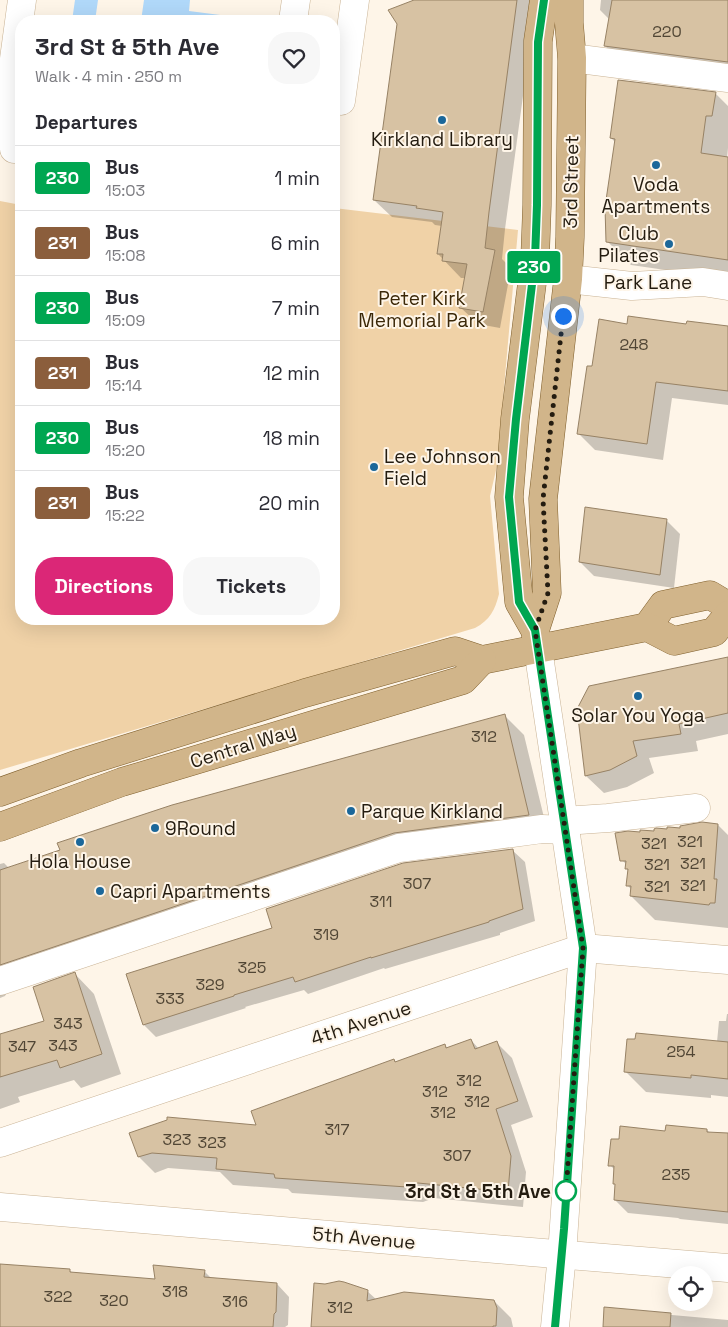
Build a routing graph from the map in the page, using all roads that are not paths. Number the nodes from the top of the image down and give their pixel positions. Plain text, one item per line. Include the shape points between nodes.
1 (22, 0) edge
2 (296, 0) edge
3 (355, 0) edge
4 (544, 0) edge
5 (569, 0) edge
6 (20, 15) edge
7 (294, 15) edge
8 (15, 47) edge
9 (572, 58) junction
10 (728, 78) edge
11 (341, 101) dead end
12 (14, 149) dead end
13 (568, 280) junction
14 (728, 286) edge
15 (728, 606) edge
16 (728, 615) edge
17 (647, 626) junction
18 (536, 640) junction
19 (482, 660) junction
20 (0, 792) edge
21 (696, 808) dead end
22 (565, 825) junction
23 (0, 827) edge
24 (583, 948) junction
25 (728, 960) edge
26 (0, 981) edge
27 (0, 1143) edge
28 (0, 1206) edge
29 (562, 1255) junction
30 (728, 1268) edge
31 (555, 1327) edge

1 - 6 street
2 - 7 street
3 - 11 street
4 - 18 main road, 3rd Street via 538,42 535,259 509,497 519,602
5 - 9 main road, 3rd Street
8 - 12 street via 10,81
9 - 10 street
9 - 13 main road, 3rd Street
13 - 14 street, Park Lane via 632,286 703,282
13 - 18 main road, 3rd Street via 543,499 548,593
15 - 17 main road via 710,595 664,605
16 - 17 main road via 714,632 674,640
17 - 18 main road, Central Way
18 - 19 main road, Central Way
18 - 22 street, 3rd Street
19 - 20 main road, Central Way via 455,651 268,705 81,763
19 - 23 main road, Central Way via 463,680 122,782
21 - 22 street
22 - 24 street, 3rd Street
22 - 26 street via 399,848
24 - 25 street, 4th Avenue
24 - 27 street, 4th Avenue
24 - 29 street, 3rd Street
28 - 29 street, 5th Avenue
29 - 30 street, 5th Avenue
29 - 31 street, 3rd Street

